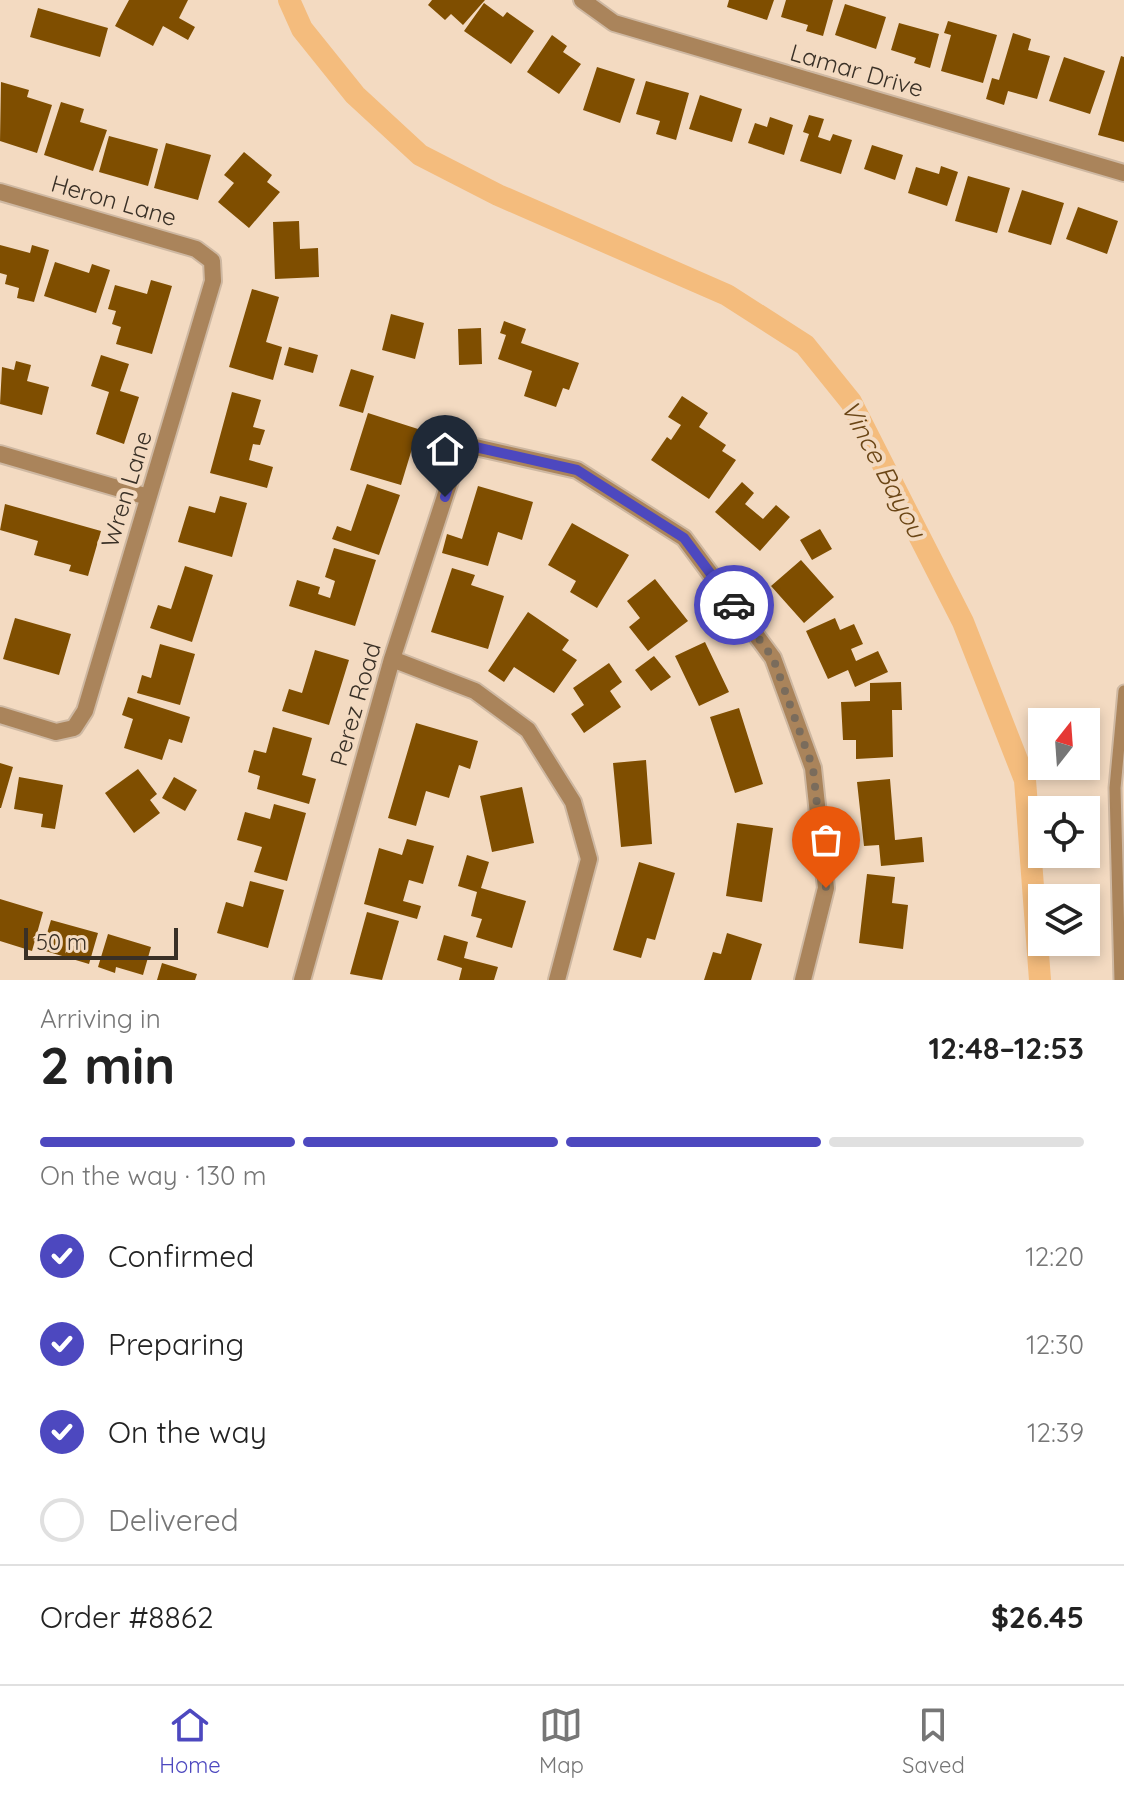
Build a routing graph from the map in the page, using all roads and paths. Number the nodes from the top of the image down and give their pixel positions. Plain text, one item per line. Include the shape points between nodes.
1 (582, 0) edge
2 (1124, 173) edge
3 (0, 192) edge
4 (212, 261) joint
5 (0, 454) edge
6 (148, 497) junction
7 (392, 659) junction
8 (1124, 691) edge
9 (0, 715) edge
10 (302, 980) edge
11 (557, 980) edge
12 (803, 980) edge
13 (1120, 980) edge

1 - 2 street, Lamar Drive via 614,23
3 - 4 street, Heron Lane via 196,249
4 - 6 street, Wren Lane via 213,281
5 - 6 street
6 - 9 street, Wren Lane via 85,711 74,728 56,732
7 - 10 street, Perez Road
7 - 11 street via 475,691 528,730 573,802 589,859
7 - 12 street, Perez Road via 462,444 577,470 684,538 773,658 813,768 826,888
8 - 13 lane via 1115,788

